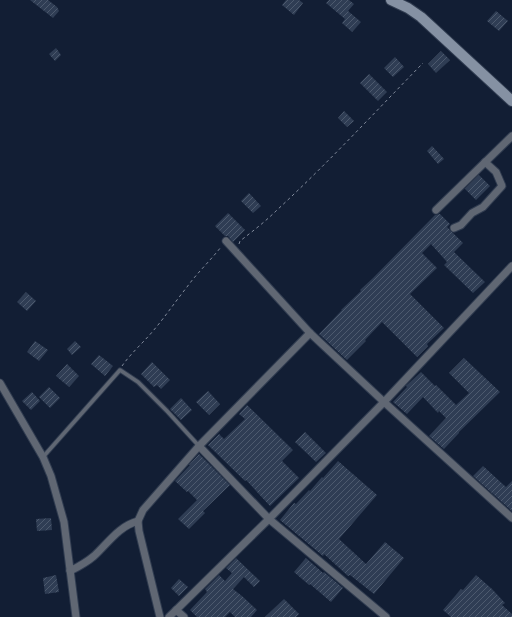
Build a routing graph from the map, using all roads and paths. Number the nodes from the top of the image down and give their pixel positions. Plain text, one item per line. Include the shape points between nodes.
1 (391, 0) edge
2 (423, 63) dead end
3 (512, 101) edge
4 (512, 136) edge
5 (485, 162) junction
6 (436, 210) dead end
7 (454, 228) dead end
8 (226, 241) joint
9 (238, 254) junction
10 (512, 266) edge
11 (310, 333) junction
12 (120, 370) junction
13 (0, 383) edge
14 (384, 402) junction
15 (199, 446) junction
16 (43, 457) junction
17 (512, 518) edge
18 (269, 519) junction
19 (138, 521) junction
20 (70, 571) junction
21 (176, 610) junction
22 (76, 617) edge
23 (160, 617) edge
24 (169, 617) edge
25 (184, 617) edge
26 (386, 617) edge

1 - 3 street via 421,17
2 - 9 path via 277,210 240,241
4 - 5 street
5 - 6 street
5 - 7 street via 496,172 502,186 483,207
8 - 9 street
8 - 12 path
9 - 11 street
10 - 14 street
11 - 14 street
11 - 15 street
12 - 15 lane via 138,382
12 - 16 lane
13 - 16 street
14 - 17 street
14 - 18 street
15 - 18 street
15 - 19 street via 143,510
16 - 20 street via 64,522
18 - 21 street
18 - 26 street
19 - 20 street via 115,533 93,556
19 - 23 street
20 - 22 street
21 - 24 street
21 - 25 street

